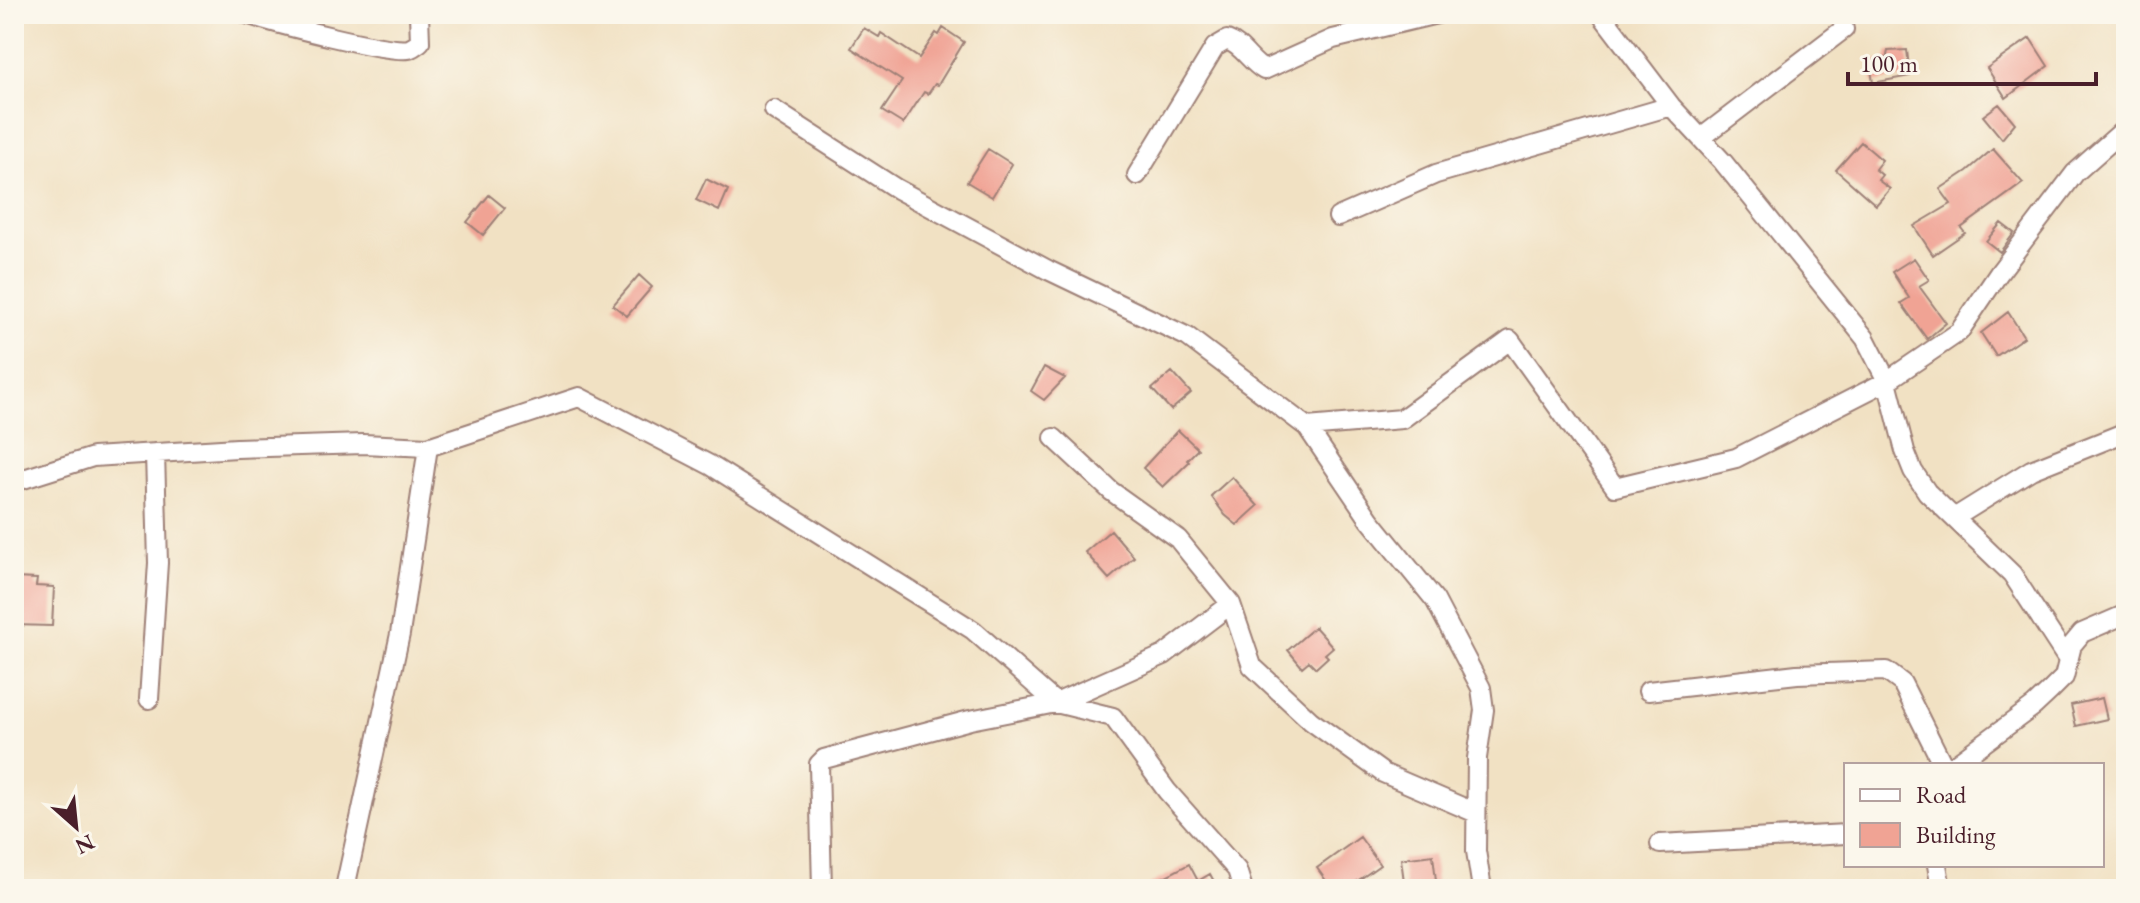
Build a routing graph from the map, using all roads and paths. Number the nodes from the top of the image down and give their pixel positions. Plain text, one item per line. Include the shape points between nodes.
1 (247, 14) edge
2 (419, 14) edge
3 (1437, 14) edge
4 (1601, 14) edge
5 (1844, 29) dead end
6 (1671, 106) junction
7 (774, 110) dead end
8 (2126, 128) edge
9 (1701, 138) junction
10 (1137, 175) dead end
11 (1338, 217) dead end
12 (1887, 381) junction
13 (1307, 427) junction
14 (2126, 432) edge
15 (1054, 438) dead end
16 (428, 447) junction
17 (155, 453) junction
18 (14, 482) edge
19 (1954, 518) junction
20 (1231, 604) junction
21 (2126, 614) edge
22 (2068, 660) junction
23 (1648, 691) dead end
24 (149, 699) dead end
25 (1056, 703) junction
26 (1942, 763) edge
27 (1957, 763) edge
28 (1476, 813) junction
29 (1844, 834) edge
30 (1660, 844) dead end
31 (1937, 867) edge
32 (345, 888) edge
33 (822, 889) edge
34 (1243, 889) edge
35 (1482, 889) edge
36 (1941, 889) edge

1 - 2 street via 408,49 420,42
3 - 10 street via 1333,39 1264,70 1227,40 1215,47 1188,87
4 - 6 street
5 - 9 street
6 - 9 street
6 - 11 street via 1436,174
7 - 13 street via 897,189 1188,337
8 - 12 street via 2075,173 1959,332
9 - 12 street via 1865,338
12 - 13 street via 1736,458 1615,487 1510,340 1402,419
12 - 19 street via 1913,471
13 - 28 street via 1370,520 1435,600 1481,688
14 - 19 street via 2031,470
15 - 20 street via 1111,491 1178,539
16 - 17 street via 363,444
16 - 25 street via 579,397 710,465 973,630
16 - 32 street via 400,634
17 - 18 street via 93,457
17 - 24 street via 158,563
19 - 22 street via 2012,574
20 - 25 street via 1164,655
20 - 28 street via 1252,666 1311,721 1383,773
21 - 22 street via 2082,633
22 - 27 street via 2064,677 2034,706
23 - 26 street via 1797,674 1886,671 1902,683
25 - 33 street via 824,759 818,788
25 - 34 street via 1113,717 1167,791 1237,870
28 - 35 street
29 - 30 street
31 - 36 street

